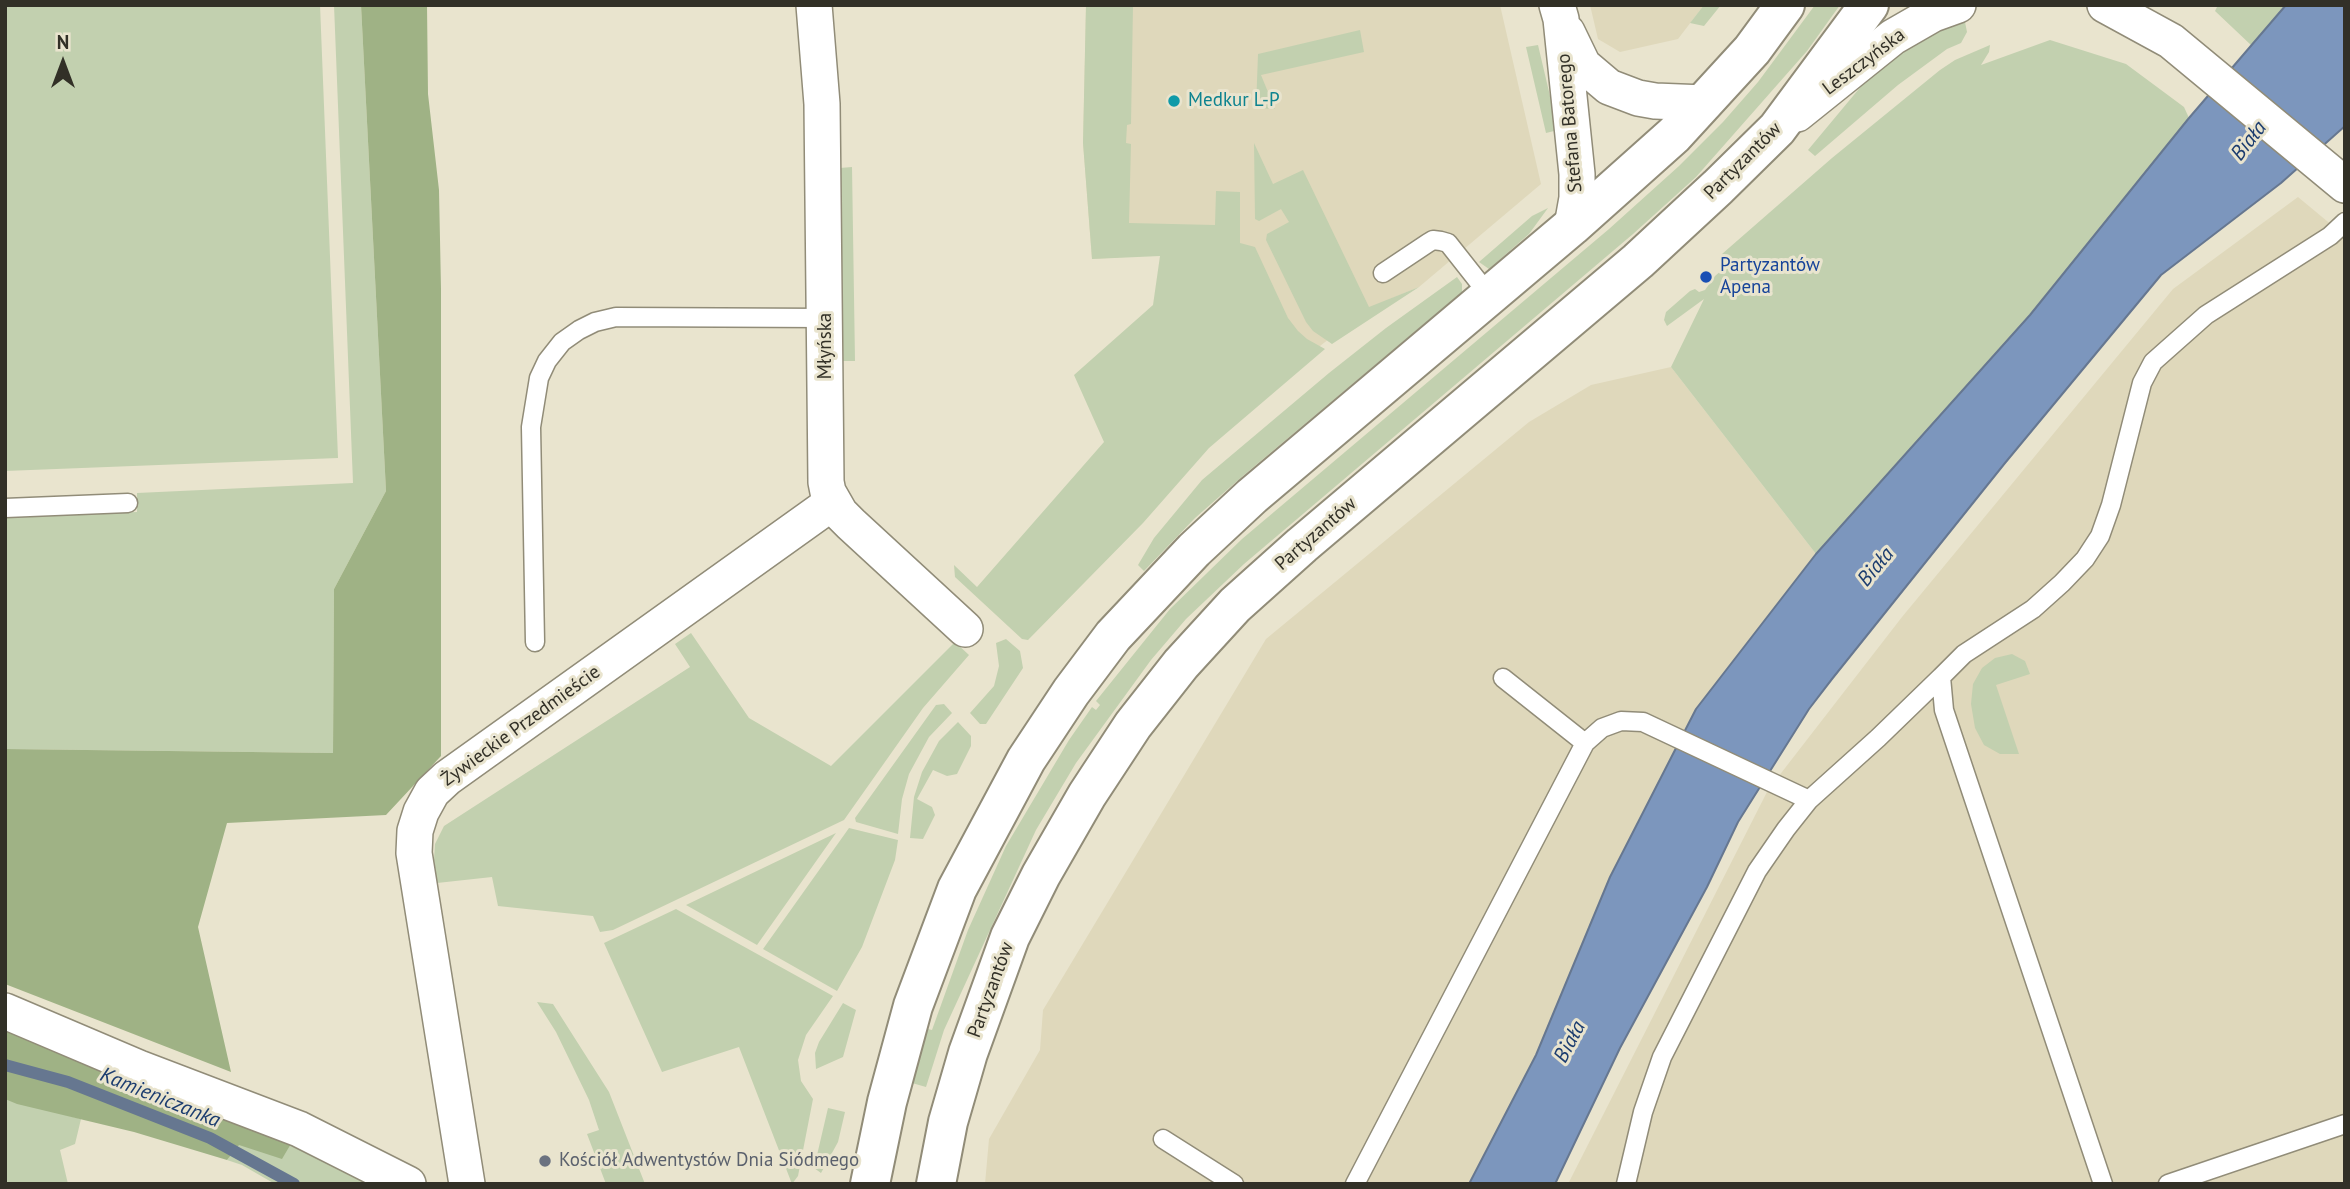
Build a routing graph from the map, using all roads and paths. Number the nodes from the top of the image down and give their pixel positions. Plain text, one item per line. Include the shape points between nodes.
1 (814, 5) edge
2 (1785, 5) edge
3 (1869, 5) edge
4 (1958, 5) edge
5 (2105, 5) edge
6 (2148, 5) edge
7 (1559, 12) edge
8 (2171, 41) junction
9 (1705, 103) junction
10 (1777, 130) junction
11 (2330, 164) edge
12 (2345, 185) edge
13 (2345, 222) edge
14 (1572, 226) junction
15 (1383, 272) dead end
16 (1489, 295) junction
17 (825, 318) junction
18 (833, 502) junction
19 (128, 503) dead end
20 (5, 508) edge
21 (965, 629) dead end
22 (535, 642) dead end
23 (1941, 677) junction
24 (1503, 678) dead end
25 (1585, 743) junction
26 (1809, 800) junction
27 (5, 1012) edge
28 (2345, 1124) edge
29 (1163, 1139) dead end
30 (408, 1184) edge
31 (467, 1184) edge
32 (870, 1184) edge
33 (936, 1184) edge
34 (1234, 1184) edge
35 (1354, 1184) edge
36 (1626, 1184) edge
37 (2103, 1184) edge
38 (2168, 1184) edge

1 - 17 street, Młyńska via 822,104
2 - 9 main road
3 - 10 main road, Partyzantów
4 - 10 street, Leszczyńska via 1893,37
5 - 8 street
6 - 8 street
7 - 9 street, Stefana Batorego via 1583,65 1609,87 1655,101
7 - 14 street, Stefana Batorego via 1577,174
8 - 11 street
9 - 14 main road
10 - 33 main road, Partyzantów via 1637,261 1235,605 1133,724 1087,795 1010,937 968,1054
11 - 12 street
13 - 23 lane via 2206,315 2153,362 2142,383 2111,505 2100,536 2085,559 2033,609 1964,654
14 - 16 main road
15 - 16 lane via 1433,240 1441,241 1448,243
16 - 32 main road via 1194,550 1113,636 1071,692 1026,760 957,889 914,1006
17 - 18 street, Młyńska via 826,482
17 - 22 lane via 616,317 595,322 562,342 539,378 531,427
18 - 21 street, Młyńska
18 - 31 street, Żywieckie Przedmieście via 447,778 421,812 414,853
19 - 20 lane
23 - 26 lane
23 - 37 lane via 1944,710
24 - 25 lane
25 - 26 lane via 1602,728 1621,721 1643,722
25 - 35 lane
26 - 36 lane via 1757,872 1662,1057
27 - 30 street via 299,1129
28 - 38 lane
29 - 34 lane

